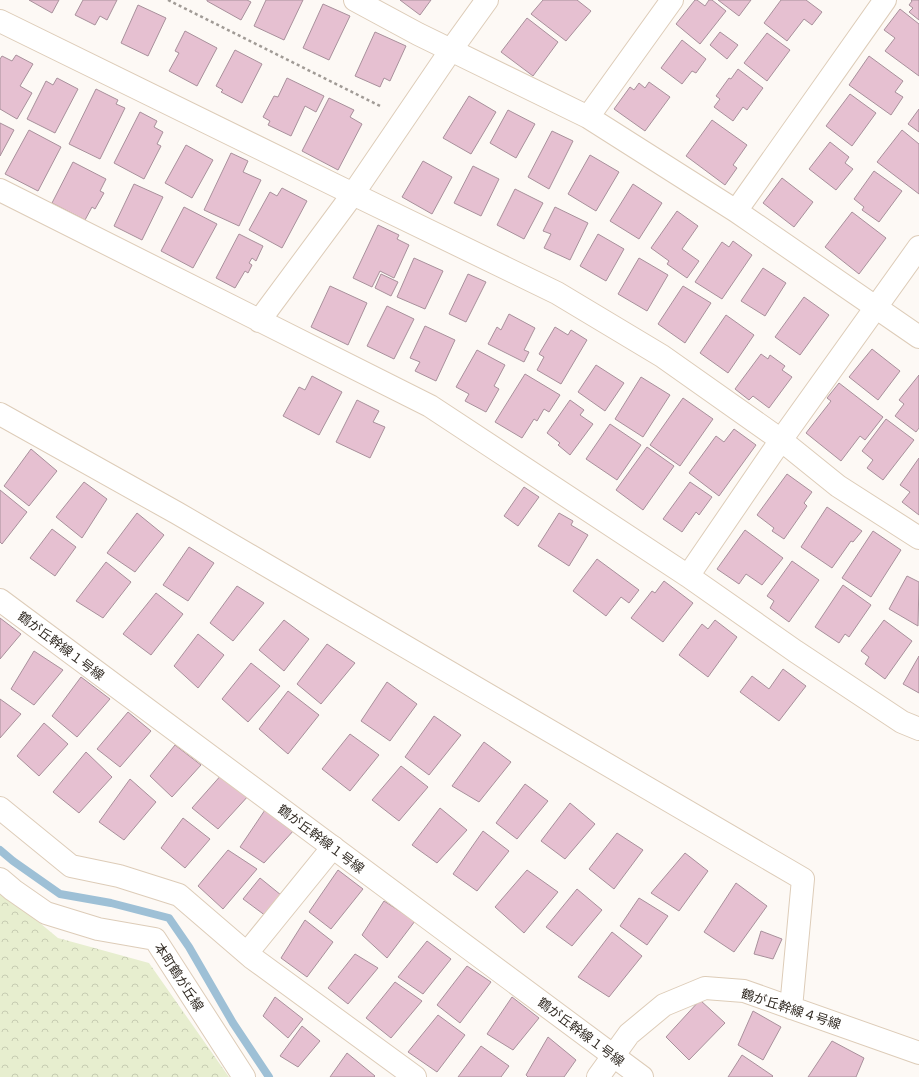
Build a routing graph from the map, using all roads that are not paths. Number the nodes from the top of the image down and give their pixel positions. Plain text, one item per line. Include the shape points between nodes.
1 (355, 0) edge
2 (487, 0) edge
3 (672, 0) edge
4 (885, 0) edge
5 (0, 21) edge
6 (451, 50) junction
7 (588, 117) junction
8 (0, 190) edge
9 (353, 194) junction
10 (736, 211) junction
11 (919, 247) edge
12 (876, 307) junction
13 (260, 321) junction
14 (919, 337) edge
15 (0, 414) edge
16 (780, 440) junction
17 (919, 538) edge
18 (688, 576) junction
19 (0, 600) edge
20 (919, 729) edge
21 (0, 808) edge
22 (332, 847) junction
23 (0, 879) edge
24 (247, 953) junction
25 (791, 1008) junction
26 (919, 1053) edge
27 (614, 1056) junction
28 (244, 1077) edge
29 (415, 1077) edge
30 (598, 1077) edge
31 (642, 1077) edge

1 - 6 street
2 - 6 street
3 - 7 street
4 - 10 street
5 - 9 street
6 - 7 street
6 - 9 street
7 - 10 street
8 - 13 street
9 - 13 street
9 - 16 street via 557,293 662,356
10 - 12 street
11 - 12 street
12 - 14 street
12 - 16 street
13 - 18 street via 430,406
15 - 25 street via 177,512 803,879
16 - 17 street via 838,486
16 - 18 street
18 - 20 street via 902,722
19 - 22 street, 鶴が丘幹線１号線
21 - 24 street via 71,866 119,876 179,894
22 - 24 street
22 - 27 street, 鶴が丘幹線１号線
23 - 28 street, 本町鶴が丘線 via 46,914 98,929 155,939
24 - 29 street
25 - 26 street, 鶴が丘幹線４号線
25 - 27 street, 鶴が丘幹線４号線 via 744,991 705,988 664,1005 629,1034
27 - 30 street, 鶴が丘幹線４号線
27 - 31 street, 鶴が丘幹線１号線

